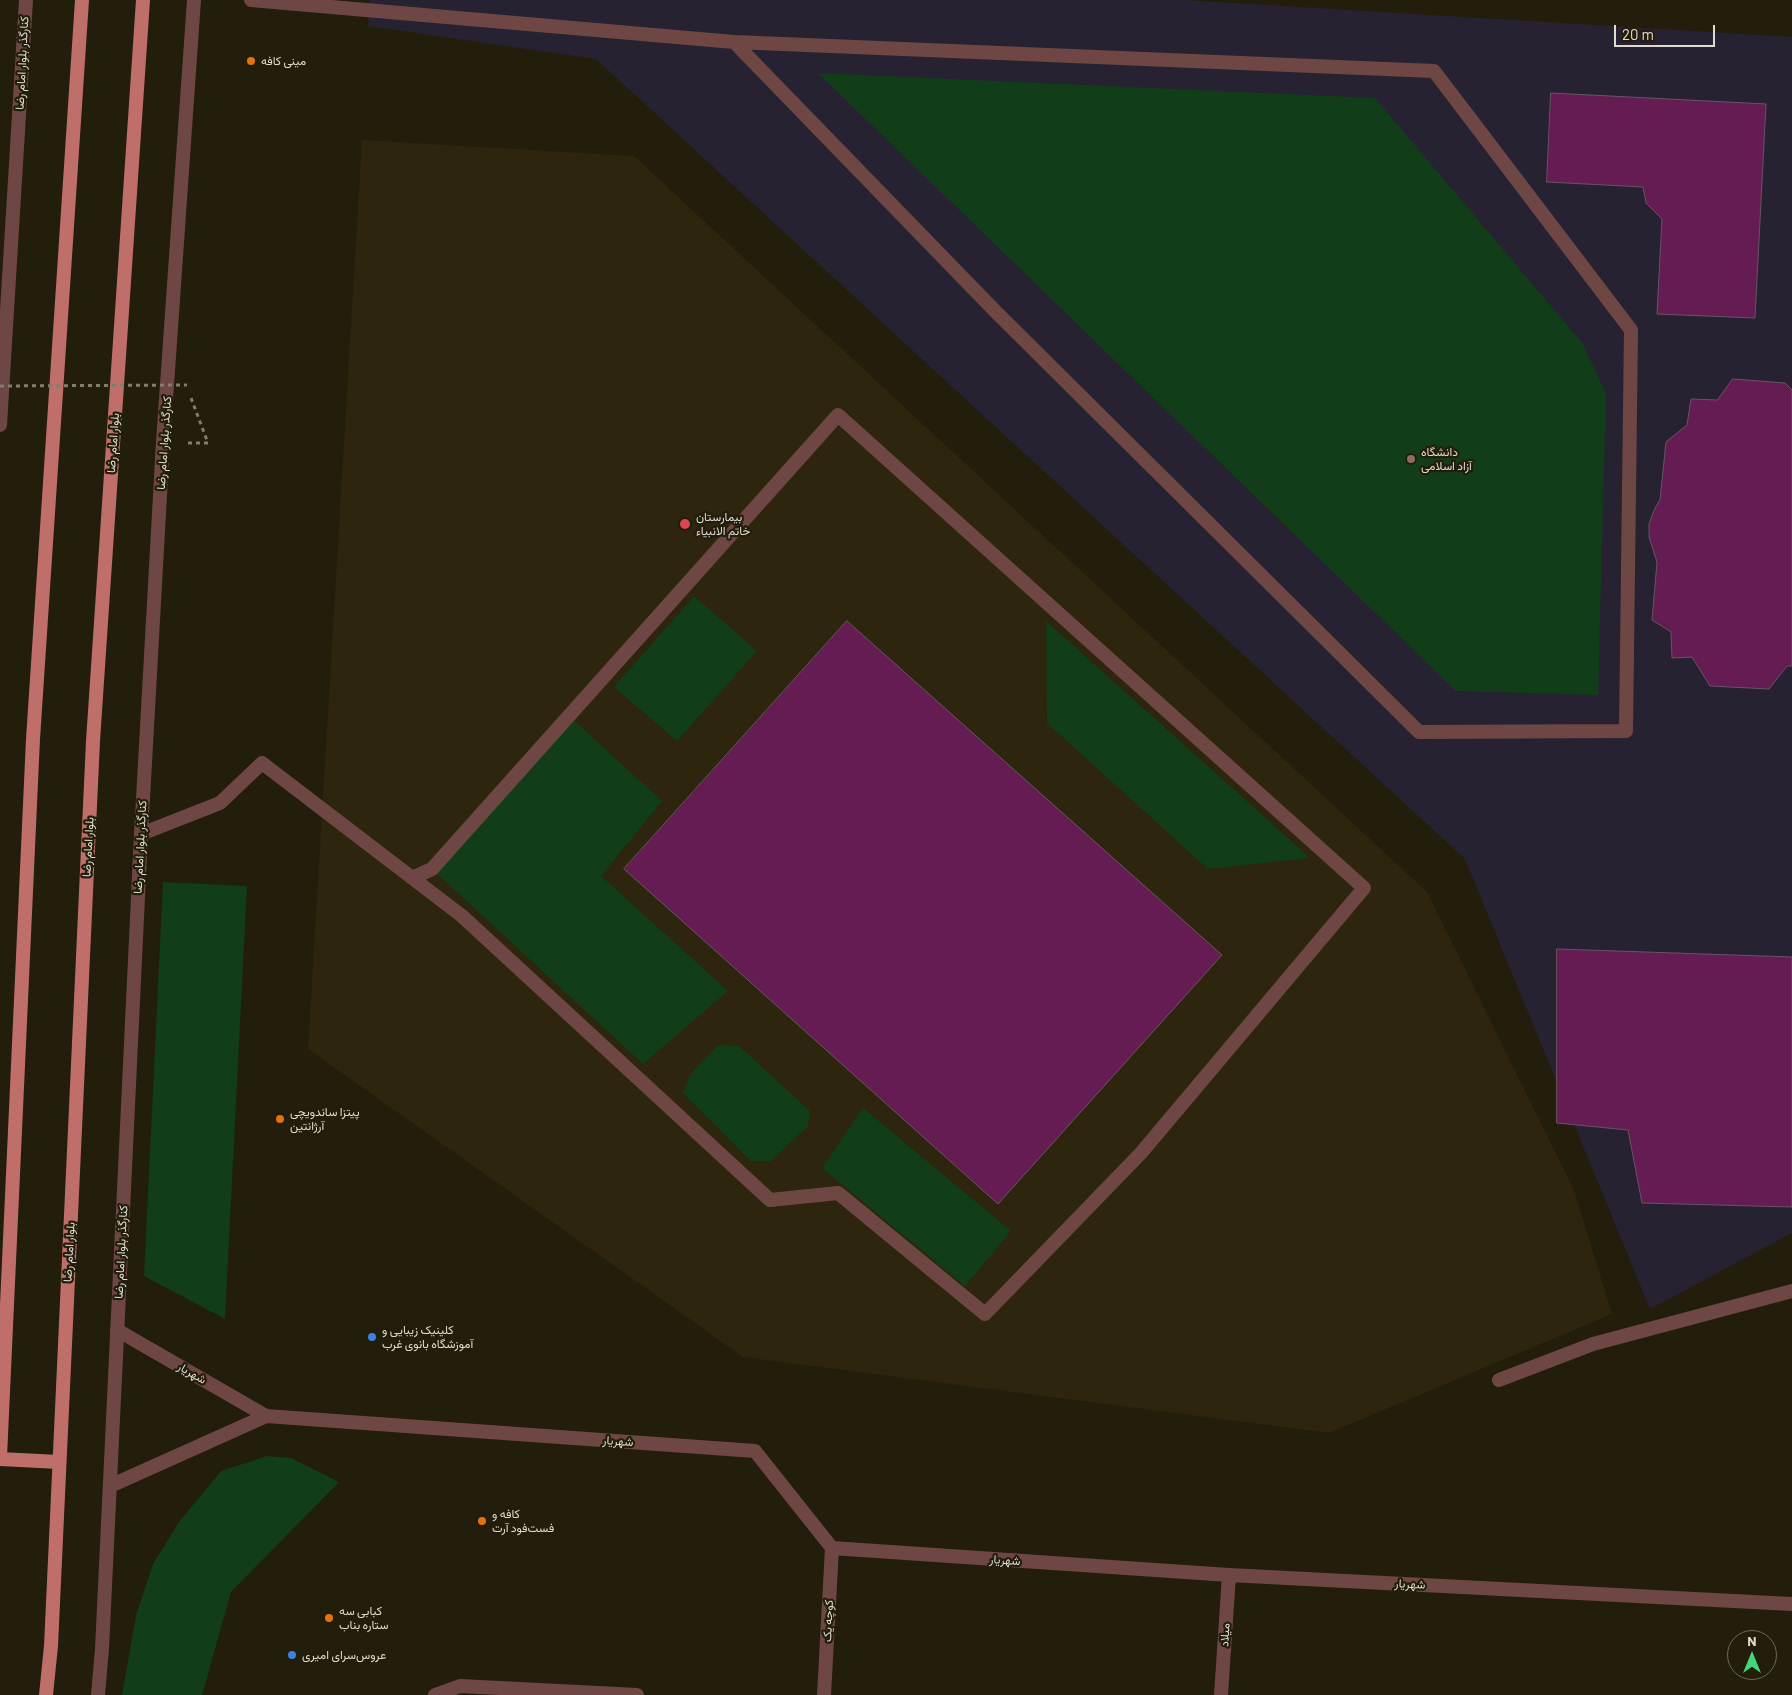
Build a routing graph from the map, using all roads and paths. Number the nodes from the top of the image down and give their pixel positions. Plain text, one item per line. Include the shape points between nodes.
1 (26, 0) edge
2 (82, 0) edge
3 (143, 0) edge
4 (194, 0) edge
5 (251, 0) edge
6 (734, 42) junction
7 (0, 386) edge
8 (0, 425) edge
9 (208, 443) dead end
10 (140, 834) junction
11 (412, 878) junction
12 (1792, 1291) edge
13 (117, 1330) junction
14 (1499, 1380) dead end
15 (266, 1416) junction
16 (0, 1458) edge
17 (59, 1462) junction
18 (110, 1486) junction
19 (832, 1548) junction
20 (1229, 1575) junction
21 (1792, 1604) edge
22 (46, 1695) edge
23 (98, 1695) edge
24 (435, 1695) edge
25 (637, 1695) edge
26 (824, 1695) edge
27 (1221, 1695) edge

1 - 8 street, کنارگذر بلوار امام رضا
2 - 16 main road via 32,739
3 - 17 main road, بلوار امام رضا via 93,741
4 - 10 street, کنارگذر بلوار امام رضا
5 - 6 street
6 - 6 street via 995,311 1418,732 1626,731 1631,330 1434,71
7 - 9 path, bridge via 187,386
10 - 11 street via 220,803 262,763
10 - 13 street, کنارگذر بلوار امام رضا
11 - 11 street via 462,916 770,1200 838,1193 985,1314 1141,1153 1364,888 838,414 432,869
12 - 14 street via 1593,1344
13 - 15 street, شهریار
13 - 18 street, کنارگذر بلوار امام رضا
15 - 18 street, شهریار
15 - 19 street, شهریار via 755,1450
16 - 17 main road
17 - 22 main road, بلوار امام رضا
18 - 23 street, کنارگذر بلوار امام رضا
19 - 20 street, شهریار
19 - 26 street, کوچه یک
20 - 21 street, شهریار
20 - 27 street, میلاد
24 - 25 street via 460,1686

